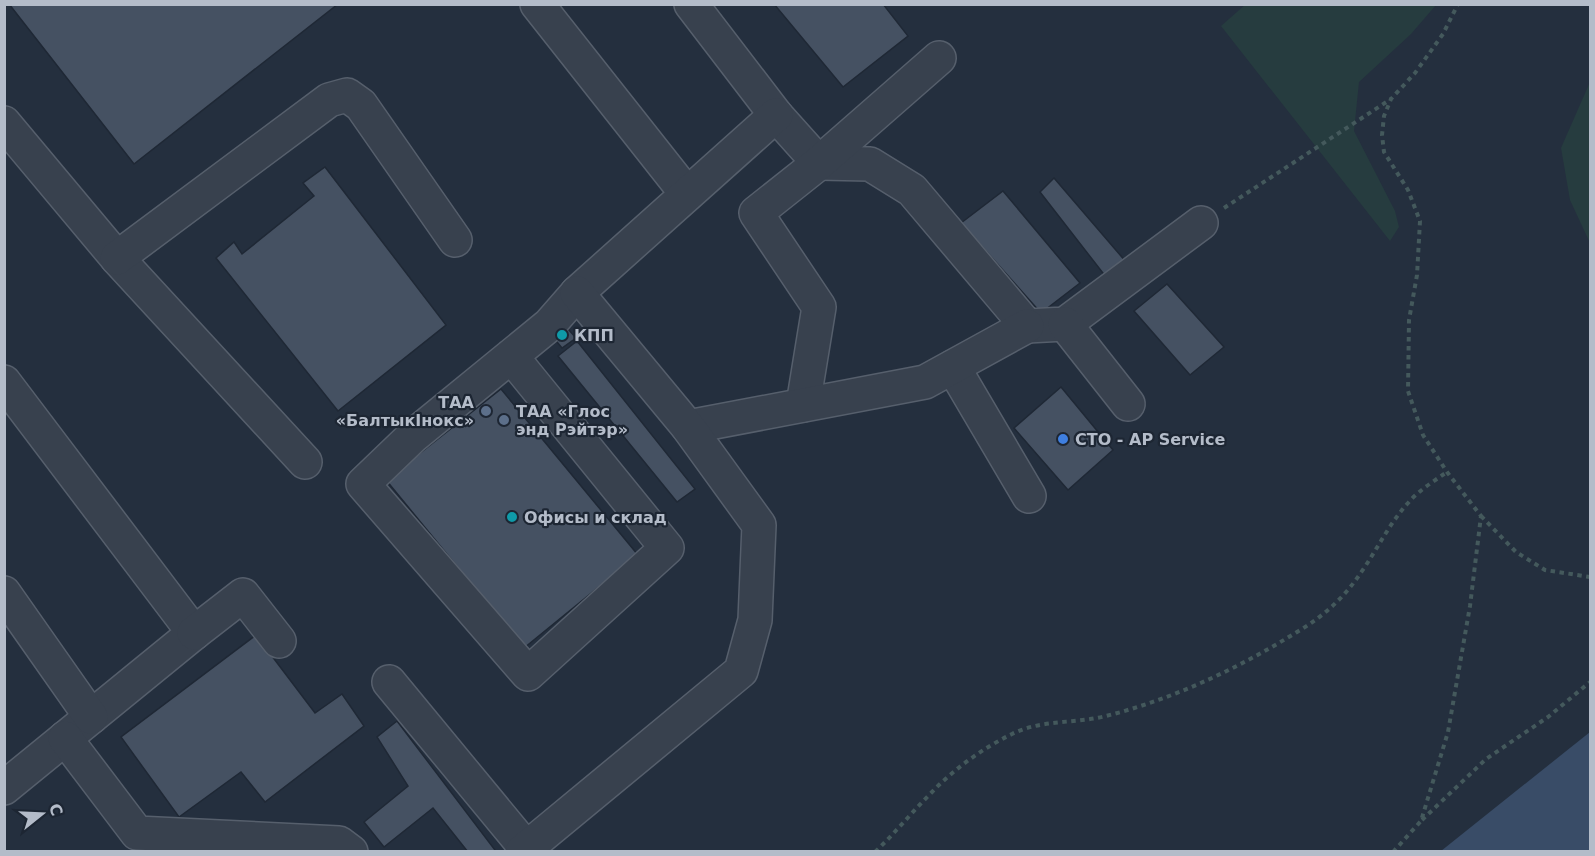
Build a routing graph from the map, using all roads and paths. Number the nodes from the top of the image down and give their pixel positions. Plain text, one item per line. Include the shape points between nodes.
1 (537, 4) edge
2 (691, 4) edge
3 (1458, 4) edge
4 (939, 58) dead end
5 (1391, 99) junction
6 (776, 115) junction
7 (4, 123) edge
8 (819, 163) junction
9 (687, 194) junction
10 (1201, 223) joint
11 (454, 240) dead end
12 (117, 258) junction
13 (577, 293) junction
14 (1065, 324) junction
15 (1027, 326) junction
16 (511, 356) junction
17 (953, 367) junction
18 (4, 382) edge
19 (1128, 404) dead end
20 (803, 405) junction
21 (688, 427) junction
22 (305, 462) dead end
23 (1447, 471) junction
24 (1029, 496) dead end
25 (1481, 516) junction
26 (1590, 577) edge
27 (4, 593) edge
28 (194, 633) junction
29 (279, 641) dead end
30 (389, 682) dead end
31 (1590, 682) edge
32 (91, 717) junction
33 (65, 738) junction
34 (4, 788) edge
35 (1421, 821) junction
36 (143, 842) edge
37 (524, 850) edge
38 (351, 852) edge
39 (875, 852) edge
40 (1393, 852) edge

1 - 9 lane
2 - 6 lane
3 - 5 path via 1443,34
4 - 8 lane
5 - 10 path
5 - 23 path via 1384,116 1383,146 1420,221 1409,320 1408,391 1423,435
6 - 8 lane
6 - 9 lane
7 - 12 lane
8 - 15 lane via 870,164 912,190
8 - 20 lane via 756,213 819,307
9 - 13 lane
10 - 14 lane
11 - 12 lane via 361,105 347,95 328,100
12 - 22 lane
13 - 16 lane via 549,325
13 - 21 lane
14 - 15 lane
14 - 19 lane
15 - 17 lane
16 - 16 lane via 667,548 528,674 363,484 412,437
17 - 20 lane via 925,382
17 - 24 lane
18 - 28 lane
20 - 21 lane
21 - 37 lane via 759,525 755,620 741,671
23 - 25 path
23 - 39 path via 1409,501 1350,587 1317,620 1178,693 1096,719 1048,723 1005,738 954,771
25 - 26 path via 1516,552 1545,570
25 - 35 path via 1448,732
27 - 32 lane
28 - 29 lane via 243,595
28 - 32 lane
30 - 37 lane
31 - 35 path via 1548,717 1486,759
32 - 33 lane
33 - 34 lane
33 - 36 lane
35 - 40 path
36 - 38 lane via 339,843

